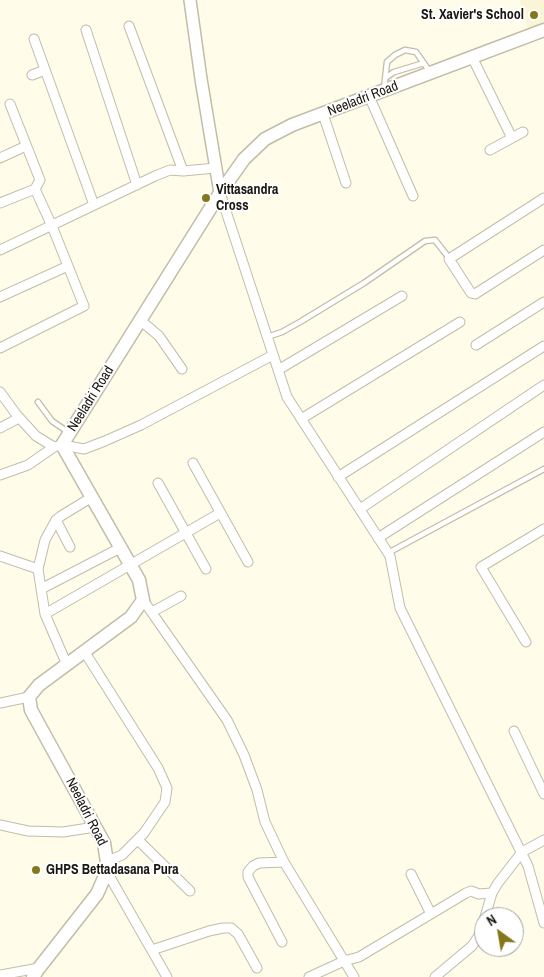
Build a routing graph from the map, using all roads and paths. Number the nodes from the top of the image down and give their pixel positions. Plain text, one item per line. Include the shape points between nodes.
1 (190, 0) edge
2 (129, 26) dead end
3 (86, 30) dead end
4 (544, 30) edge
5 (34, 39) dead end
6 (472, 57) junction
7 (427, 68) junction
8 (45, 70) junction
9 (32, 75) dead end
10 (384, 84) junction
11 (369, 96) junction
12 (10, 104) dead end
13 (323, 114) junction
14 (523, 132) dead end
15 (512, 138) junction
16 (26, 146) junction
17 (490, 150) dead end
18 (0, 158) edge
19 (216, 168) junction
20 (183, 171) junction
21 (346, 183) dead end
22 (137, 185) junction
23 (35, 189) junction
24 (220, 193) junction
25 (413, 196) dead end
26 (544, 198) edge
27 (0, 203) edge
28 (94, 206) junction
29 (52, 226) junction
30 (0, 250) edge
31 (544, 250) edge
32 (449, 259) junction
33 (68, 266) junction
34 (402, 296) dead end
35 (0, 297) edge
36 (544, 302) edge
37 (140, 320) junction
38 (460, 322) dead end
39 (267, 337) junction
40 (476, 345) dead end
41 (544, 346) edge
42 (0, 348) edge
43 (273, 355) junction
44 (182, 368) dead end
45 (278, 370) junction
46 (544, 385) edge
47 (0, 392) edge
48 (38, 402) dead end
49 (19, 418) junction
50 (300, 418) junction
51 (0, 428) edge
52 (544, 432) edge
53 (69, 433) junction
54 (58, 446) junction
55 (193, 463) dead end
56 (544, 469) edge
57 (0, 475) edge
58 (338, 477) junction
59 (158, 483) dead end
60 (92, 497) junction
61 (360, 510) junction
62 (220, 513) junction
63 (56, 520) junction
64 (544, 529) edge
65 (185, 532) junction
66 (378, 538) junction
67 (70, 547) dead end
68 (120, 548) junction
69 (388, 553) junction
70 (0, 556) edge
71 (248, 562) dead end
72 (129, 564) junction
73 (38, 568) junction
74 (206, 569) dead end
75 (41, 589) junction
76 (181, 596) dead end
77 (143, 600) junction
78 (152, 612) junction
79 (45, 614) junction
80 (526, 642) dead end
81 (84, 651) junction
82 (67, 665) junction
83 (29, 697) junction
84 (0, 702) edge
85 (514, 731) dead end
86 (544, 794) edge
87 (0, 825) edge
88 (95, 827) junction
89 (138, 840) junction
90 (544, 840) edge
91 (522, 852) junction
92 (284, 862) junction
93 (107, 866) junction
94 (411, 874) dead end
95 (190, 891) dead end
96 (492, 893) junction
97 (488, 907) edge
98 (431, 914) junction
99 (544, 923) edge
100 (282, 942) dead end
101 (474, 943) edge
102 (152, 950) junction
103 (344, 961) junction
104 (257, 968) dead end
105 (36, 972) edge
106 (1, 973) edge
107 (312, 976) edge
108 (167, 977) edge
109 (354, 977) edge
110 (435, 977) edge

1 - 19 street
2 - 20 street
3 - 22 street
4 - 6 main road, Neeladri Road
5 - 8 street
6 - 7 main road, Neeladri Road
6 - 15 street
7 - 10 main road, Neeladri Road
7 - 10 lane via 416,52 405,50 387,62
8 - 9 street
8 - 28 street
10 - 11 main road, Neeladri Road
11 - 13 main road, Neeladri Road
11 - 25 street
12 - 16 street
13 - 21 street
13 - 24 main road, Neeladri Road via 265,139 244,159
14 - 15 street
15 - 17 street
16 - 18 street
16 - 23 street via 40,180
19 - 20 street
19 - 24 street
20 - 22 street via 170,170
22 - 28 street
23 - 27 street
23 - 29 street
24 - 37 main road, Neeladri Road
24 - 39 street
26 - 32 street
28 - 29 street
29 - 30 street
29 - 33 street
31 - 32 street via 475,294 471,293
32 - 39 lane via 435,240 425,242 300,322
33 - 35 street
33 - 42 street via 84,306
34 - 45 street
36 - 40 street
37 - 44 street via 159,336
37 - 53 main road, Neeladri Road
38 - 50 street
39 - 43 street
41 - 58 street
43 - 45 street
43 - 54 street via 105,441 84,448
45 - 50 street via 287,397
46 - 61 street
47 - 49 street
48 - 53 lane via 52,421
49 - 51 street
49 - 54 street via 36,436
50 - 58 street
52 - 66 street
53 - 54 main road, Neeladri Road
54 - 57 street via 28,465
54 - 60 main road, Neeladri Road
55 - 62 street
56 - 69 lane
58 - 61 street
59 - 65 street
60 - 63 street
60 - 68 main road, Neeladri Road
61 - 66 street
62 - 65 street
62 - 71 street
63 - 67 street
63 - 73 street via 45,540
64 - 80 street via 481,567
65 - 72 street
65 - 74 street
66 - 69 street
68 - 72 main road, Neeladri Road
68 - 75 street
69 - 91 street via 400,608
70 - 73 street
72 - 77 main road, Neeladri Road via 139,580
72 - 79 street
73 - 75 street
75 - 79 street
76 - 78 street
77 - 78 street
77 - 81 main road via 131,618
78 - 92 street via 227,720 244,755 265,822
79 - 82 street
81 - 82 main road
81 - 89 street via 158,768 167,788 165,802
82 - 83 main road via 39,685
83 - 84 street
83 - 88 main road, Neeladri Road via 31,710
85 - 86 street
87 - 88 street via 28,831 63,832
88 - 93 main road, Neeladri Road via 104,843
89 - 93 street
89 - 95 street
90 - 91 street
91 - 96 street
91 - 99 street
92 - 100 street via 259,863 248,872
92 - 103 street
93 - 102 street
93 - 105 main road via 97,894
94 - 98 street
96 - 97 street
96 - 98 street via 471,891
98 - 103 street via 360,957
101 - 110 street
102 - 104 street via 210,931 231,928 238,934
102 - 108 street
103 - 107 street
103 - 109 street
105 - 106 street

